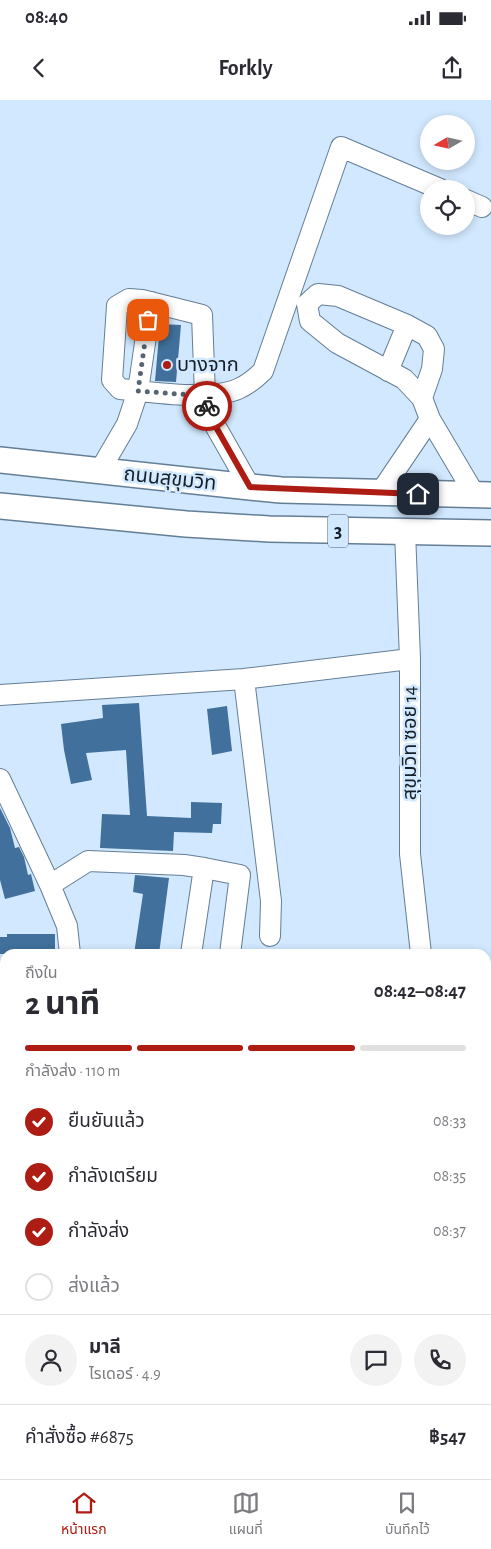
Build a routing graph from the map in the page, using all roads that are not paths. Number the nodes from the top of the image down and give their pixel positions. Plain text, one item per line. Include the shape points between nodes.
1 (420, 181) edge
2 (151, 302) junction
3 (407, 325) junction
4 (388, 371) junction
5 (138, 391) junction
6 (205, 396) junction
7 (422, 398) junction
8 (430, 419) junction
9 (0, 460) edge
10 (98, 472) junction
11 (250, 487) junction
12 (380, 493) junction
13 (483, 495) edge
14 (0, 506) edge
15 (405, 532) junction
16 (491, 533) edge
17 (410, 659) junction
18 (244, 680) junction
19 (0, 694) edge
20 (0, 778) edge
21 (204, 868) junction
22 (50, 885) junction
23 (270, 936) dead end
24 (69, 949) edge
25 (191, 949) edge
26 (231, 949) edge
27 (420, 949) edge

1 - 6 street via 341,147 263,371 237,390
2 - 5 street
2 - 5 street via 129,299 117,306 112,380 120,389
2 - 6 street via 202,316
3 - 4 street
3 - 4 street via 338,296 318,294 307,304 310,321 337,342
3 - 7 street via 427,336 434,349 432,369
4 - 7 street via 404,379
5 - 6 street
5 - 10 street via 127,424
6 - 11 street via 208,413
7 - 8 street
8 - 12 street
8 - 13 street
9 - 10 main road, ถนนสุขุมวิท / 3
10 - 11 main road, ถนนสุขุมวิท / 3
11 - 12 main road, ถนนสุขุมวิท / 3
12 - 13 main road, ถนนสุขุมวิท / 3
14 - 15 main road, ถนนสุขุมวิท / 3 via 195,525
15 - 16 main road, ถนนสุขุมวิท / 3
15 - 17 street, สุขุมวิท ซอย 14
17 - 18 street
17 - 27 street, สุขุมวิท ซอย 14 via 410,854
18 - 19 street
18 - 23 street via 271,901
20 - 22 street
21 - 22 street via 88,861
21 - 25 street
21 - 26 street via 240,875
22 - 24 street via 67,926

